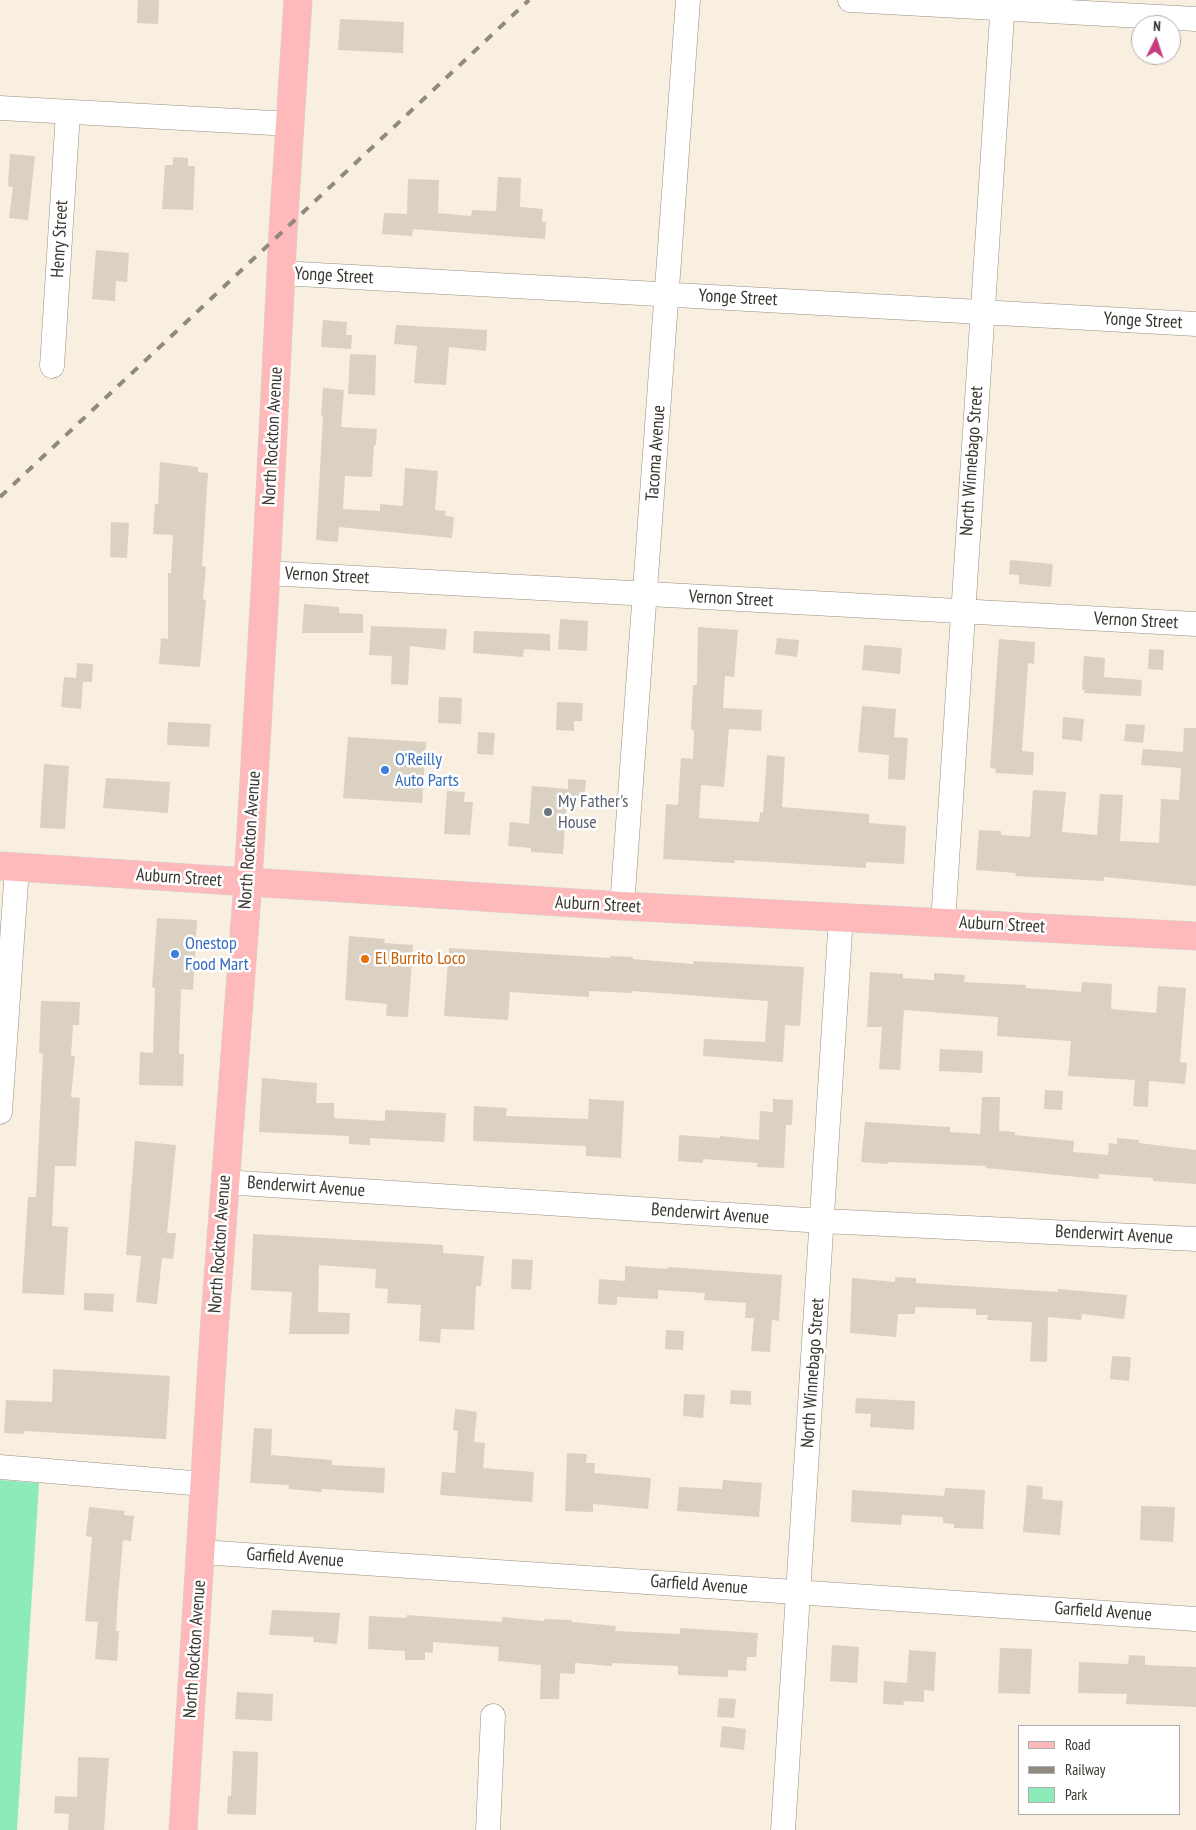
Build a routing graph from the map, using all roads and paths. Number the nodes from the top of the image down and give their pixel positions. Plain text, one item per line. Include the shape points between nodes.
1 (298, 0) edge
2 (688, 0) edge
3 (850, 0) edge
4 (1003, 4) edge
5 (1196, 19) edge
6 (0, 108) edge
7 (68, 112) junction
8 (292, 124) junction
9 (281, 272) junction
10 (667, 294) junction
11 (982, 312) junction
12 (1196, 324) edge
13 (52, 366) dead end
14 (266, 573) junction
15 (646, 594) junction
16 (962, 611) junction
17 (1196, 624) edge
18 (8, 867) edge
19 (248, 882) junction
20 (622, 906) junction
21 (841, 916) junction
22 (943, 922) junction
23 (1196, 936) edge
24 (0, 1112) edge
25 (224, 1182) junction
26 (823, 1221) junction
27 (1196, 1238) edge
28 (0, 1467) edge
29 (204, 1484) junction
30 (201, 1552) junction
31 (799, 1592) junction
32 (1196, 1619) edge
33 (493, 1716) dead end
34 (183, 1830) edge
35 (488, 1830) edge
36 (783, 1830) edge

1 - 8 main road, North Rockton Avenue
2 - 10 street, Tacoma Avenue
3 - 4 street
4 - 5 street
4 - 11 street, North Winnebago Street
6 - 7 street
7 - 8 street
7 - 13 street, Henry Street
8 - 9 main road, North Rockton Avenue
9 - 10 street, Yonge Street
9 - 14 main road, North Rockton Avenue
10 - 11 street, Yonge Street
10 - 15 street, Tacoma Avenue
11 - 12 street, Yonge Street
11 - 16 street, North Winnebago Street
14 - 15 street, Vernon Street
14 - 19 main road, North Rockton Avenue
15 - 16 street, Vernon Street
15 - 20 street, Tacoma Avenue
16 - 17 street, Vernon Street
16 - 22 street, North Winnebago Street
18 - 19 main road, Auburn Street
18 - 24 street
19 - 20 main road, Auburn Street
19 - 25 main road, North Rockton Avenue
20 - 21 main road, Auburn Street
21 - 22 main road, Auburn Street
21 - 26 street, North Winnebago Street
22 - 23 main road, Auburn Street
25 - 26 street, Benderwirt Avenue
25 - 29 main road, North Rockton Avenue
26 - 27 street, Benderwirt Avenue
26 - 31 street, North Winnebago Street
28 - 29 street
29 - 30 main road, North Rockton Avenue
30 - 31 street, Garfield Avenue
30 - 34 main road, North Rockton Avenue
31 - 32 street, Garfield Avenue
31 - 36 street, North Winnebago Street
33 - 35 street

